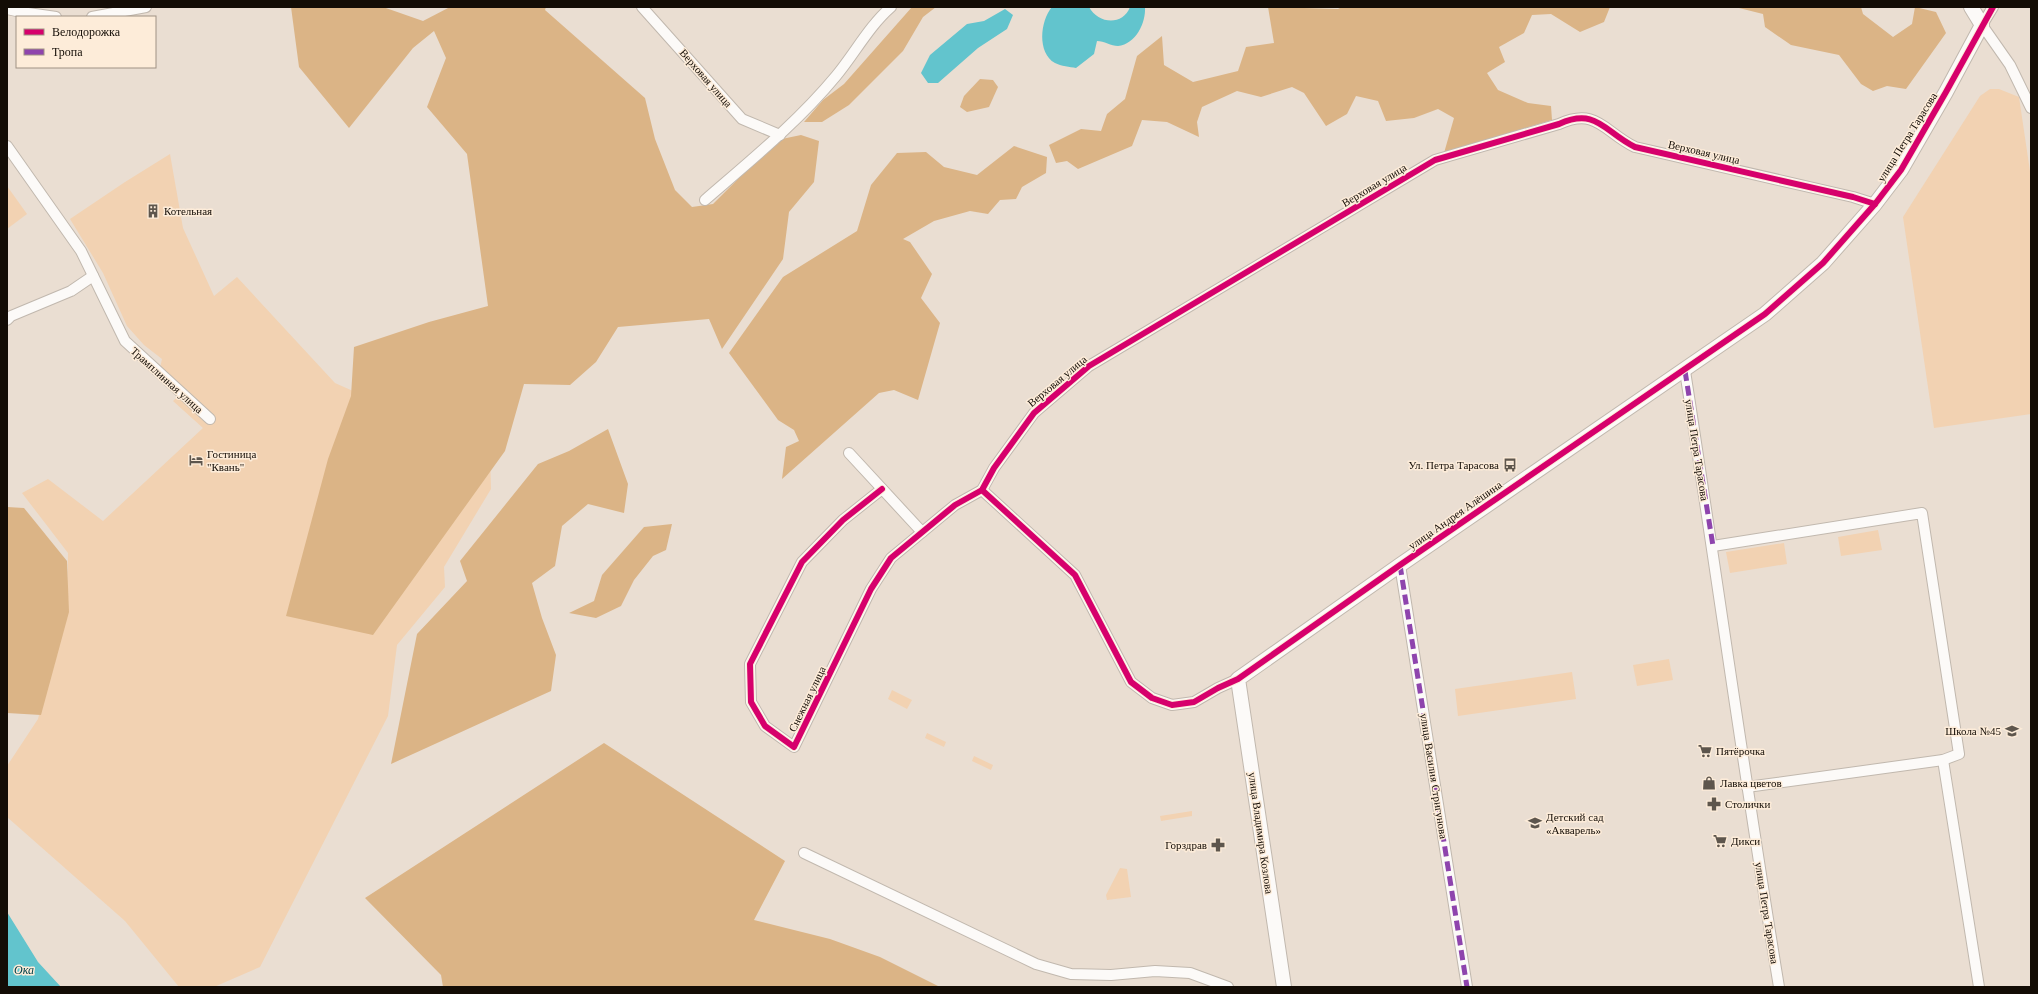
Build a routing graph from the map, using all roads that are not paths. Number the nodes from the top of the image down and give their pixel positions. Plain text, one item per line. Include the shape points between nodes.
1 (146, 7) edge
2 (642, 7) edge
3 (891, 7) edge
4 (1971, 7) edge
5 (1993, 7) edge
6 (7, 9) edge
7 (49, 16) edge
8 (97, 16) edge
9 (1982, 25) junction
10 (2031, 108) edge
11 (780, 135) junction
12 (7, 146) edge
13 (705, 200) dead end
14 (1875, 204) junction
15 (93, 276) junction
16 (7, 320) edge
17 (1685, 371) junction
18 (210, 419) dead end
19 (849, 453) dead end
20 (882, 489) junction
21 (982, 490) junction
22 (922, 532) junction
23 (1713, 546) junction
24 (1400, 565) junction
25 (1238, 679) junction
26 (1943, 760) junction
27 (1747, 787) junction
28 (804, 853) dead end
29 (1228, 987) edge
30 (1284, 987) edge
31 (1467, 987) edge
32 (1779, 987) edge
33 (1979, 987) edge

1 - 8 street
2 - 11 street, Верховая улица via 742,119
3 - 11 street via 881,15 836,76
4 - 9 street
5 - 9 street
6 - 7 street
9 - 10 street via 2010,65
9 - 14 street, улица Петра Тарасова via 1901,170
11 - 13 street
12 - 15 street, Трамплинная улица via 81,251
14 - 17 street, улица Петра Тарасова via 1823,263 1765,314
14 - 21 street, Верховая улица via 1635,147 1620,140 1601,124 1589,118 1572,118 1435,160 1089,366 1034,413 994,468
15 - 16 street via 71,291
15 - 18 street, Трамплинная улица via 125,341
17 - 23 street, улица Петра Тарасова
17 - 24 street, улица Андрея Алёшина
19 - 20 street
20 - 22 street
20 - 22 street, Снежная улица via 843,520 802,562 750,664 751,702 765,726 778,737 794,747 871,589 891,558
21 - 22 street, Снежная улица via 955,505
21 - 25 street via 1075,575 1132,682 1152,698 1172,705 1194,702
23 - 26 street via 1922,513 1959,754
23 - 27 street, улица Петра Тарасова
24 - 25 street, улица Андрея Алёшина
24 - 31 street, улица Василия Стригунова
25 - 30 street, улица Владимира Козлова
26 - 27 street
26 - 33 street
27 - 32 street, улица Петра Тарасова
28 - 29 street via 1036,964 1071,974 1111,975 1155,971 1190,973

